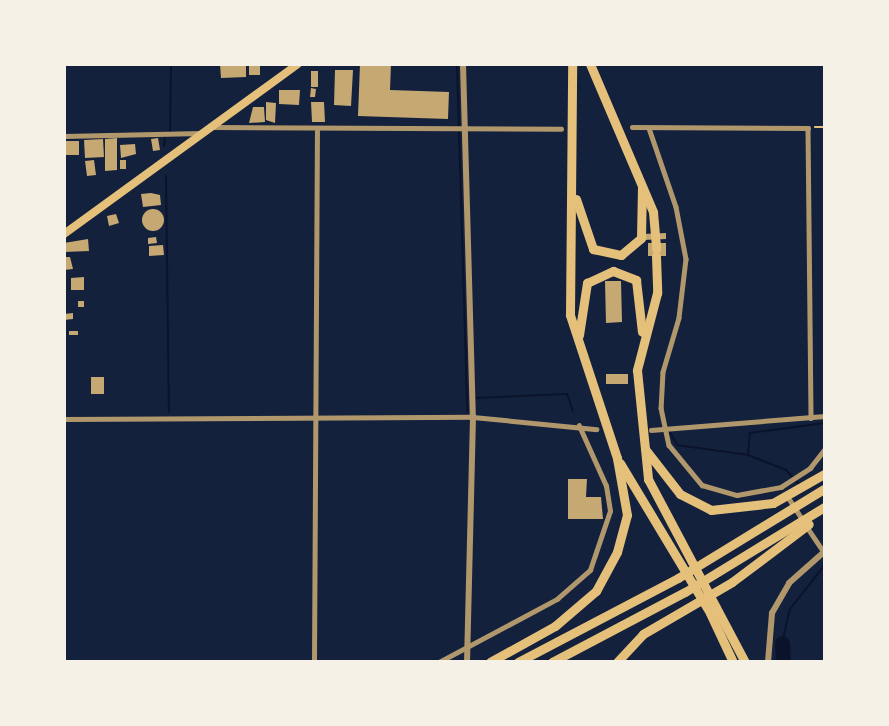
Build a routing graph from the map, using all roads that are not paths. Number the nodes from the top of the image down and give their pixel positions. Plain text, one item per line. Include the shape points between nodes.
1 (297, 64) edge
2 (463, 64) edge
3 (572, 64) edge
4 (590, 64) edge
5 (212, 127) junction
6 (632, 127) dead end
7 (649, 128) junction
8 (561, 129) dead end
9 (316, 131) junction
10 (203, 133) junction
11 (467, 133) junction
12 (64, 136) edge
13 (642, 182) junction
14 (573, 188) junction
15 (64, 234) edge
16 (642, 342) junction
17 (578, 343) junction
18 (316, 416) junction
19 (825, 416) edge
20 (473, 417) junction
21 (64, 418) edge
22 (811, 418) junction
23 (579, 426) junction
24 (596, 429) dead end
25 (651, 430) dead end
26 (664, 431) junction
27 (642, 444) junction
28 (825, 450) edge
29 (616, 458) junction
30 (825, 474) edge
31 (782, 487) junction
32 (825, 489) edge
33 (825, 507) edge
34 (825, 512) edge
35 (792, 532) junction
36 (824, 552) edge
37 (468, 648) junction
38 (314, 662) edge
39 (439, 662) edge
40 (467, 662) edge
41 (490, 662) edge
42 (518, 662) edge
43 (552, 662) edge
44 (617, 662) edge
45 (733, 662) edge
46 (745, 662) edge
47 (768, 662) edge

1 - 5 main road
2 - 11 street
3 - 14 highway
4 - 13 highway
5 - 9 street
5 - 10 main road
6 - 7 street
7 - 22 street via 808,128
7 - 26 street via 676,207 686,259 679,318 663,372
8 - 11 street
9 - 11 street
9 - 18 street
10 - 12 street
10 - 15 main road
11 - 20 street
13 - 14 highway via 641,238 621,255 605,255 589,244
13 - 16 highway via 653,212 657,293
14 - 17 highway via 570,315
16 - 17 highway via 636,280 613,271 587,283
16 - 27 highway via 637,370
17 - 29 highway
18 - 20 street
18 - 21 street
18 - 38 street
19 - 22 street
20 - 23 street
20 - 37 street
22 - 26 street
23 - 24 street
23 - 37 street via 606,486 610,511 599,551 578,585
25 - 26 street
26 - 31 street via 682,466 702,485 737,495
27 - 30 highway via 660,475 699,508 734,510 773,503
27 - 46 highway via 651,486
28 - 31 street via 810,468
29 - 41 highway via 627,515 608,575 555,627
29 - 45 highway via 705,603
31 - 36 street
32 - 42 highway via 678,578
33 - 35 highway
34 - 35 highway
35 - 43 highway
35 - 44 highway via 732,582 643,634
36 - 47 street via 789,583 772,613
37 - 39 street
37 - 40 street

